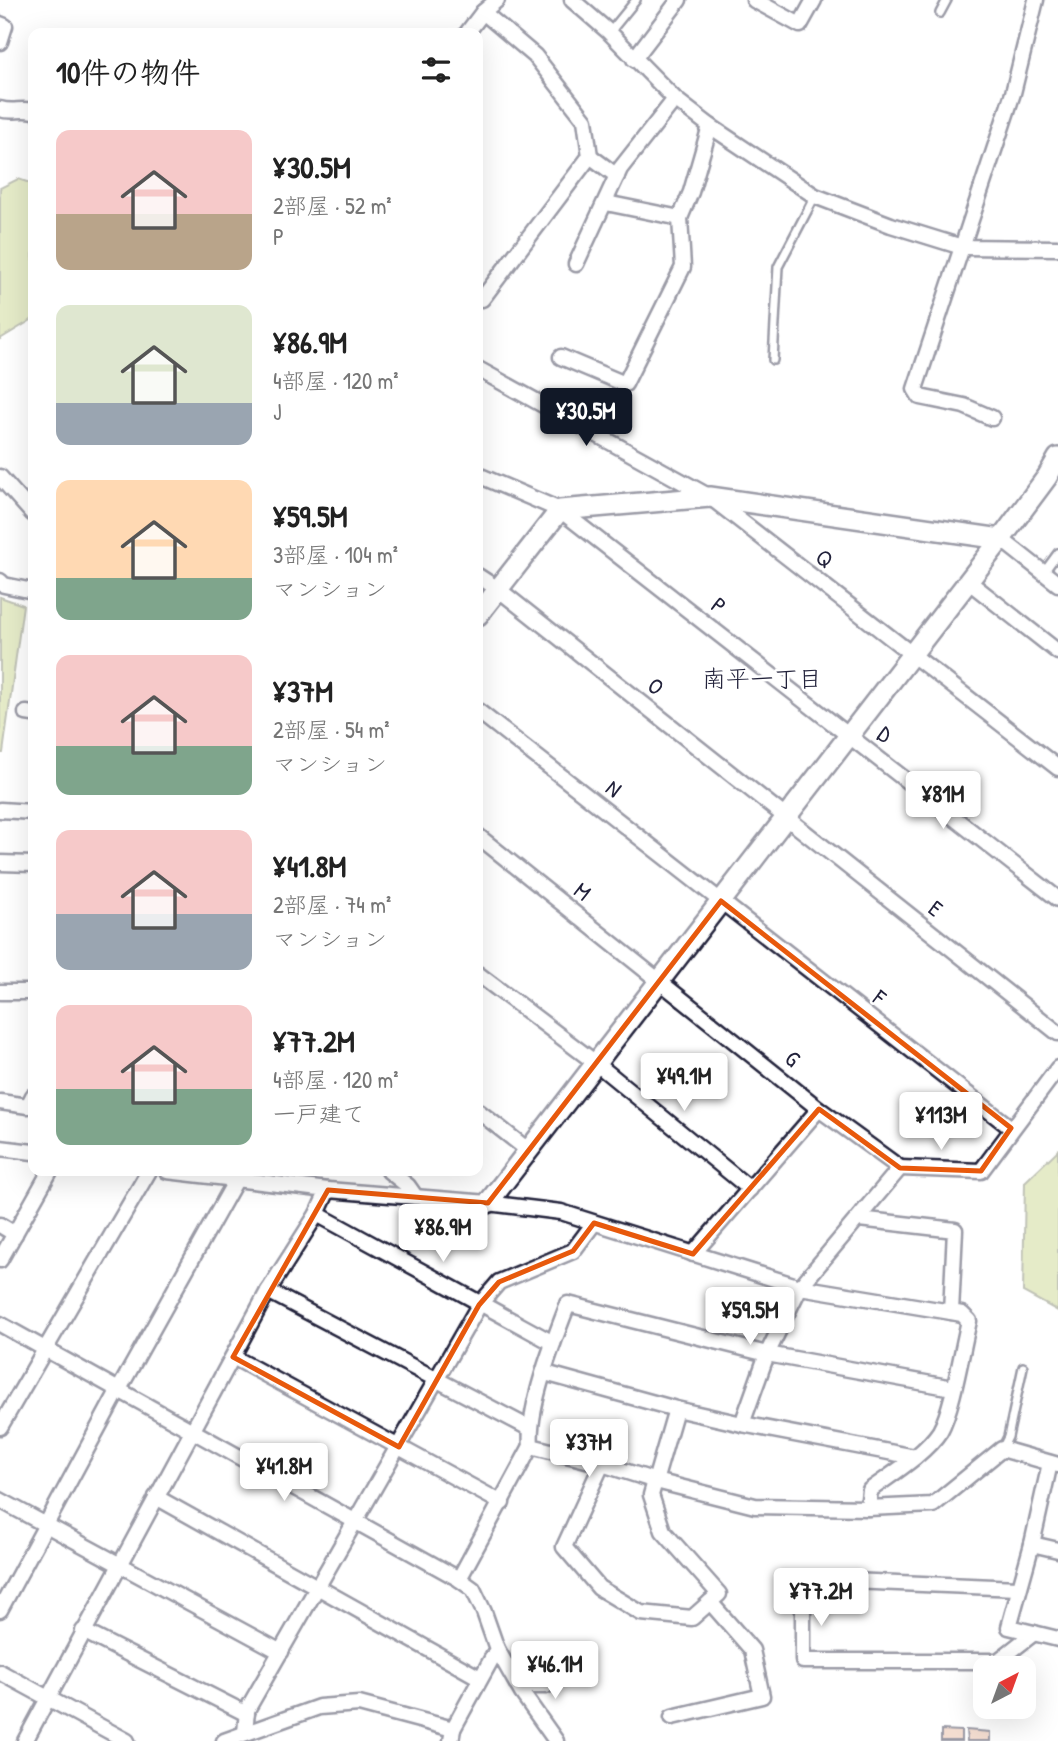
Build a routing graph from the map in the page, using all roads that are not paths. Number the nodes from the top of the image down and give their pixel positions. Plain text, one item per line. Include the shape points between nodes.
1 (497, 0) edge
2 (572, 0) edge
3 (636, 0) edge
4 (754, 0) edge
5 (814, 0) edge
6 (947, 0) edge
7 (1036, 0) edge
8 (673, 2) edge
9 (483, 12) junction
10 (940, 13) dead end
11 (0, 24) edge
12 (471, 28) edge
13 (609, 32) junction
14 (0, 41) edge
15 (634, 59) junction
16 (675, 99) junction
17 (0, 109) edge
18 (28, 109) edge
19 (710, 127) junction
20 (590, 156) junction
21 (617, 176) junction
22 (816, 196) junction
23 (606, 203) junction
24 (680, 218) junction
25 (962, 247) junction
26 (1058, 248) edge
27 (576, 264) dead end
28 (483, 298) edge
29 (561, 357) dead end
30 (773, 360) dead end
31 (483, 372) edge
32 (992, 418) dead end
33 (1058, 458) edge
34 (0, 477) edge
35 (483, 477) edge
36 (710, 497) junction
37 (28, 508) edge
38 (560, 510) junction
39 (1000, 539) junction
40 (1058, 553) edge
41 (1044, 572) junction
42 (483, 579) edge
43 (0, 581) edge
44 (968, 581) junction
45 (1058, 584) edge
46 (498, 589) junction
47 (28, 590) edge
48 (483, 608) edge
49 (1058, 652) edge
50 (911, 655) junction
51 (483, 715) edge
52 (849, 736) junction
53 (1058, 768) edge
54 (0, 810) edge
55 (28, 812) edge
56 (786, 818) junction
57 (483, 840) edge
58 (0, 863) edge
59 (28, 864) edge
60 (1058, 899) edge
61 (721, 901) junction
62 (483, 978) edge
63 (660, 981) junction
64 (0, 992) edge
65 (28, 992) edge
66 (1058, 1034) edge
67 (597, 1064) junction
68 (1058, 1068) edge
69 (0, 1102) edge
70 (28, 1106) edge
71 (819, 1109) junction
72 (483, 1115) edge
73 (1011, 1128) junction
74 (0, 1148) edge
75 (28, 1151) edge
76 (529, 1151) junction
77 (900, 1168) junction
78 (47, 1176) edge
79 (146, 1176) edge
80 (234, 1176) edge
81 (241, 1176) edge
82 (395, 1176) edge
83 (750, 1189) junction
84 (328, 1190) junction
85 (415, 1196) junction
86 (488, 1203) junction
87 (317, 1214) junction
88 (859, 1219) junction
89 (594, 1223) junction
90 (0, 1225) edge
91 (15, 1234) junction
92 (693, 1254) junction
93 (0, 1260) edge
94 (800, 1287) junction
95 (268, 1291) junction
96 (479, 1305) junction
97 (951, 1312) junction
98 (0, 1324) edge
99 (553, 1343) junction
100 (43, 1349) junction
101 (766, 1354) junction
102 (233, 1357) junction
103 (1023, 1367) dead end
104 (545, 1373) junction
105 (437, 1379) junction
106 (953, 1388) junction
107 (118, 1391) junction
108 (676, 1409) junction
109 (742, 1424) junction
110 (0, 1427) edge
111 (529, 1428) junction
112 (191, 1432) junction
113 (531, 1446) junction
114 (399, 1447) junction
115 (1002, 1449) junction
116 (915, 1457) junction
117 (602, 1464) junction
118 (1054, 1464) edge
119 (656, 1482) junction
120 (156, 1497) junction
121 (0, 1500) edge
122 (502, 1503) junction
123 (868, 1508) junction
124 (356, 1523) junction
125 (46, 1525) junction
126 (1032, 1544) junction
127 (1058, 1550) edge
128 (120, 1564) junction
129 (459, 1578) junction
130 (318, 1588) junction
131 (1018, 1588) junction
132 (710, 1602) junction
133 (0, 1610) edge
134 (83, 1631) junction
135 (1034, 1633) junction
136 (1058, 1639) edge
137 (497, 1649) junction
138 (281, 1652) junction
139 (571, 1662) dead end
140 (0, 1672) edge
141 (480, 1678) junction
142 (518, 1686) junction
143 (47, 1699) junction
144 (247, 1714) junction
145 (672, 1717) dead end
146 (245, 1733) junction
147 (452, 1735) edge
148 (25, 1741) edge
149 (127, 1741) edge
150 (224, 1741) edge
151 (556, 1741) edge

1 - 9 street
2 - 13 street
3 - 13 lane
4 - 5 street via 800,25
6 - 10 lane
7 - 25 street via 1013,93
8 - 15 street
9 - 12 street
9 - 20 street via 536,56 585,120
11 - 14 street via 5,26
13 - 15 street
15 - 16 street
16 - 19 street
16 - 21 street
17 - 18 street
19 - 22 street
19 - 24 street
20 - 21 street
20 - 28 street
21 - 23 street
22 - 25 street
22 - 30 lane via 779,267
23 - 24 street
23 - 27 street
24 - 29 street via 683,267 625,384
25 - 26 street
25 - 32 street via 915,390 920,397 964,406
31 - 36 street, Q
33 - 39 street
34 - 37 street
35 - 38 street, P
36 - 38 street
36 - 39 street
36 - 50 street, Q
38 - 46 street
38 - 52 street, P
39 - 41 street
39 - 44 street
40 - 41 lane
41 - 45 street
42 - 46 street, O
43 - 47 street
44 - 49 street
44 - 50 street
46 - 48 street
46 - 56 street, O
50 - 52 street
50 - 53 street, Q
51 - 61 street, N
52 - 56 street
52 - 60 street, D
54 - 55 street
56 - 61 street
56 - 66 street, E
57 - 63 street, M
58 - 59 street
61 - 63 street
61 - 73 street, F
62 - 67 street
63 - 67 street
63 - 71 street, G
64 - 65 street
67 - 76 street
67 - 83 street
68 - 73 street
69 - 70 street
71 - 77 street, G
71 - 83 street
72 - 76 street
73 - 77 street via 981,1171
74 - 75 street
76 - 86 street
77 - 88 street
78 - 91 street
79 - 100 street
80 - 107 street
81 - 84 street
82 - 85 street
83 - 92 street
84 - 85 street
84 - 87 street
85 - 86 street
86 - 89 street via 561,1212
87 - 95 street
87 - 96 street
88 - 94 street
88 - 97 street via 955,1230
89 - 92 street
89 - 96 street via 573,1251 499,1282
90 - 91 street
91 - 93 street
92 - 94 street
94 - 97 street
94 - 101 street
95 - 102 street
95 - 105 street
96 - 99 street
96 - 105 street
97 - 106 street via 969,1321
98 - 100 street
99 - 101 street via 568,1304
99 - 104 street
100 - 107 street
100 - 110 street
101 - 106 street
101 - 109 street
102 - 112 street
102 - 114 street
103 - 115 lane
104 - 108 street
104 - 111 street
105 - 111 street
105 - 114 street
106 - 116 street via 939,1432
107 - 112 street
107 - 125 street
108 - 109 street
108 - 119 street
109 - 116 street
111 - 113 street
112 - 120 street
112 - 124 street
113 - 117 street
113 - 122 street
114 - 122 street
114 - 124 street
115 - 118 street
115 - 123 street via 933,1505
116 - 123 street via 870,1490
117 - 119 street
117 - 132 street via 564,1547 599,1588 641,1613 692,1618
118 - 126 street
119 - 123 street via 755,1506
119 - 132 street via 651,1495 663,1531 719,1594
120 - 128 street
120 - 130 street
121 - 125 street
122 - 129 street
124 - 129 street
124 - 130 street
125 - 128 street
125 - 133 street
126 - 127 street
126 - 131 street
128 - 134 street
128 - 138 street
129 - 137 street via 473,1589
130 - 138 street
130 - 141 street
131 - 135 street via 1009,1627
131 - 135 street via 803,1579 803,1661 998,1661
132 - 145 street via 752,1650 762,1696
134 - 143 street
134 - 144 street
135 - 136 street
137 - 141 street
137 - 142 street
138 - 144 street
139 - 142 street via 546,1686
140 - 143 street
141 - 147 street
142 - 151 street
143 - 148 street
143 - 149 street
144 - 146 street
146 - 147 street via 319,1707 359,1704
146 - 150 street

